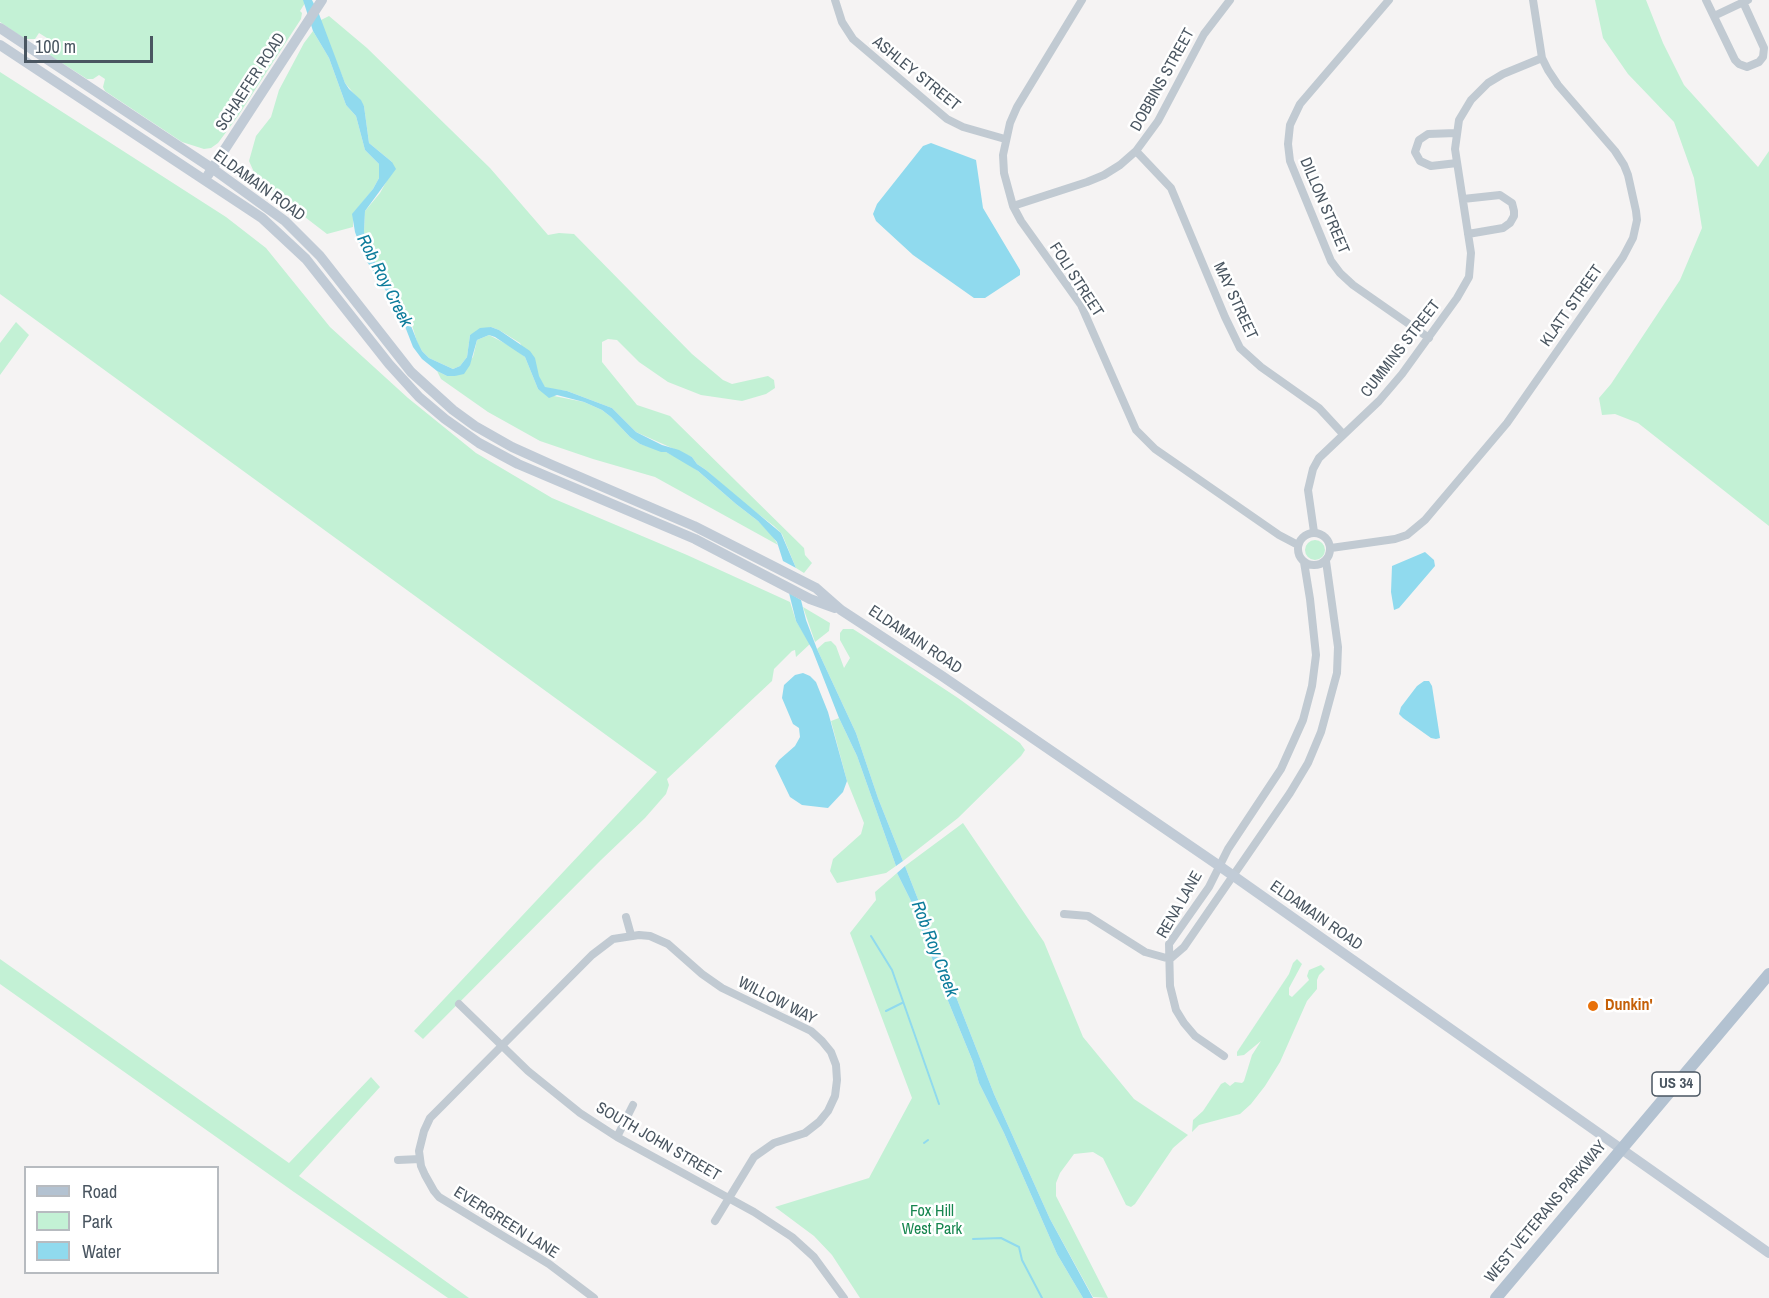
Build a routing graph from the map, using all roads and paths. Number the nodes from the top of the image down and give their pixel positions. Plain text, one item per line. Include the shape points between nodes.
1 (836, 0) edge
2 (1082, 0) edge
3 (1230, 0) edge
4 (1389, 0) edge
5 (1533, 0) edge
6 (1706, 0) edge
7 (321, 1) edge
8 (1745, 1) edge
9 (1714, 16) junction
10 (0, 28) edge
11 (0, 45) edge
12 (33, 50) junction
13 (1542, 58) junction
14 (25, 61) junction
15 (1456, 133) junction
16 (1005, 139) junction
17 (1136, 151) junction
18 (1456, 163) junction
19 (213, 169) junction
20 (205, 180) junction
21 (1463, 199) junction
22 (1013, 206) junction
23 (1468, 234) junction
24 (1429, 338) junction
25 (1343, 434) junction
26 (1314, 531) junction
27 (1298, 545) junction
28 (1331, 548) junction
29 (1326, 561) junction
30 (1304, 562) junction
31 (841, 610) junction
32 (1218, 866) junction
33 (1233, 876) junction
34 (1064, 915) dead end
35 (626, 917) dead end
36 (631, 935) junction
37 (1170, 959) junction
38 (1769, 974) edge
39 (459, 1004) dead end
40 (502, 1046) junction
41 (1224, 1056) dead end
42 (633, 1105) dead end
43 (617, 1137) junction
44 (1622, 1148) junction
45 (420, 1159) junction
46 (398, 1160) dead end
47 (730, 1198) junction
48 (715, 1221) dead end
49 (1769, 1252) edge
50 (594, 1298) edge
51 (844, 1298) edge
52 (1496, 1298) edge

1 - 16 street, ASHLEY STREET via 842,22 853,39 947,119
2 - 16 street, FOLI STREET via 1017,108
3 - 17 street, DOBBINS STREET via 1204,34 1158,121
4 - 24 street, DILLON STREET via 1300,104 1290,125 1290,162 1331,261 1340,273
5 - 13 street, KLATT STREET
6 - 9 street
7 - 19 main road, SCHAEFER ROAD
8 - 9 street
8 - 9 street via 1763,44 1763,57 1755,65 1742,66 1735,60
10 - 12 main road, ELDAMAIN ROAD
11 - 14 main road, ELDAMAIN ROAD
12 - 14 main road
12 - 19 main road, ELDAMAIN ROAD
13 - 15 street, CUMMINS STREET via 1488,83 1464,111
13 - 28 street, KLATT STREET via 1557,85 1624,165 1636,211 1633,238 1626,254 1507,423 1425,520 1407,535 1395,539
14 - 20 main road, ELDAMAIN ROAD
15 - 18 street, CUMMINS STREET
15 - 18 street via 1428,134 1415,147 1416,155 1427,165
16 - 22 street, FOLI STREET via 1004,173
17 - 22 street, DOBBINS STREET via 1120,165 1087,182
17 - 25 street, MAY STREET via 1171,188 1240,348 1319,408
18 - 21 street, CUMMINS STREET
19 - 20 main road, SCHAEFER ROAD
19 - 31 main road, ELDAMAIN ROAD via 267,206 304,238 411,372 475,426 512,447 748,551 816,588
20 - 31 main road, ELDAMAIN ROAD via 262,218 306,259 388,364 419,397 479,443 518,464 695,539 810,599
21 - 23 street, CUMMINS STREET
21 - 23 street via 1500,195 1512,203 1515,211 1503,228
22 - 27 street, FOLI STREET via 1081,305 1136,430 1155,449
23 - 24 street, CUMMINS STREET via 1468,277
24 - 25 street, CUMMINS STREET via 1383,396
25 - 26 street, CUMMINS STREET via 1319,458 1309,480
26 - 27 street
26 - 28 street via 1327,538
27 - 30 street
28 - 29 street
29 - 30 street via 1319,565
29 - 33 street via 1338,647 1332,696 1308,763
30 - 32 street via 1316,655 1309,700 1281,769
31 - 32 main road, ELDAMAIN ROAD
32 - 33 main road, ELDAMAIN ROAD
32 - 37 street, RENA LANE via 1209,887 1169,944
33 - 37 street, RENA LANE via 1184,947
33 - 44 main road, ELDAMAIN ROAD
34 - 37 street via 1088,916 1145,952
35 - 36 street
36 - 40 street via 613,939 599,948
36 - 47 street, WILLOW WAY via 650,936 668,944 722,988 811,1031 831,1052 836,1065 835,1096 828,1111 805,1133 761,1150
37 - 41 street, RENA LANE via 1170,986 1176,1010 1195,1036
38 - 44 main road, US 34
39 - 40 street, SOUTH JOHN STREET
40 - 43 street, SOUTH JOHN STREET via 550,1089
40 - 45 street via 430,1118 421,1141
42 - 43 street
43 - 47 street, SOUTH JOHN STREET
44 - 49 main road, ELDAMAIN ROAD
44 - 52 main road, WEST VETERANS PARKWAY / US 34
45 - 46 street
45 - 50 street, EVERGREEN LANE via 424,1175 439,1197 549,1264
47 - 48 street, WILLOW WAY
47 - 51 street, SOUTH JOHN STREET via 804,1247

